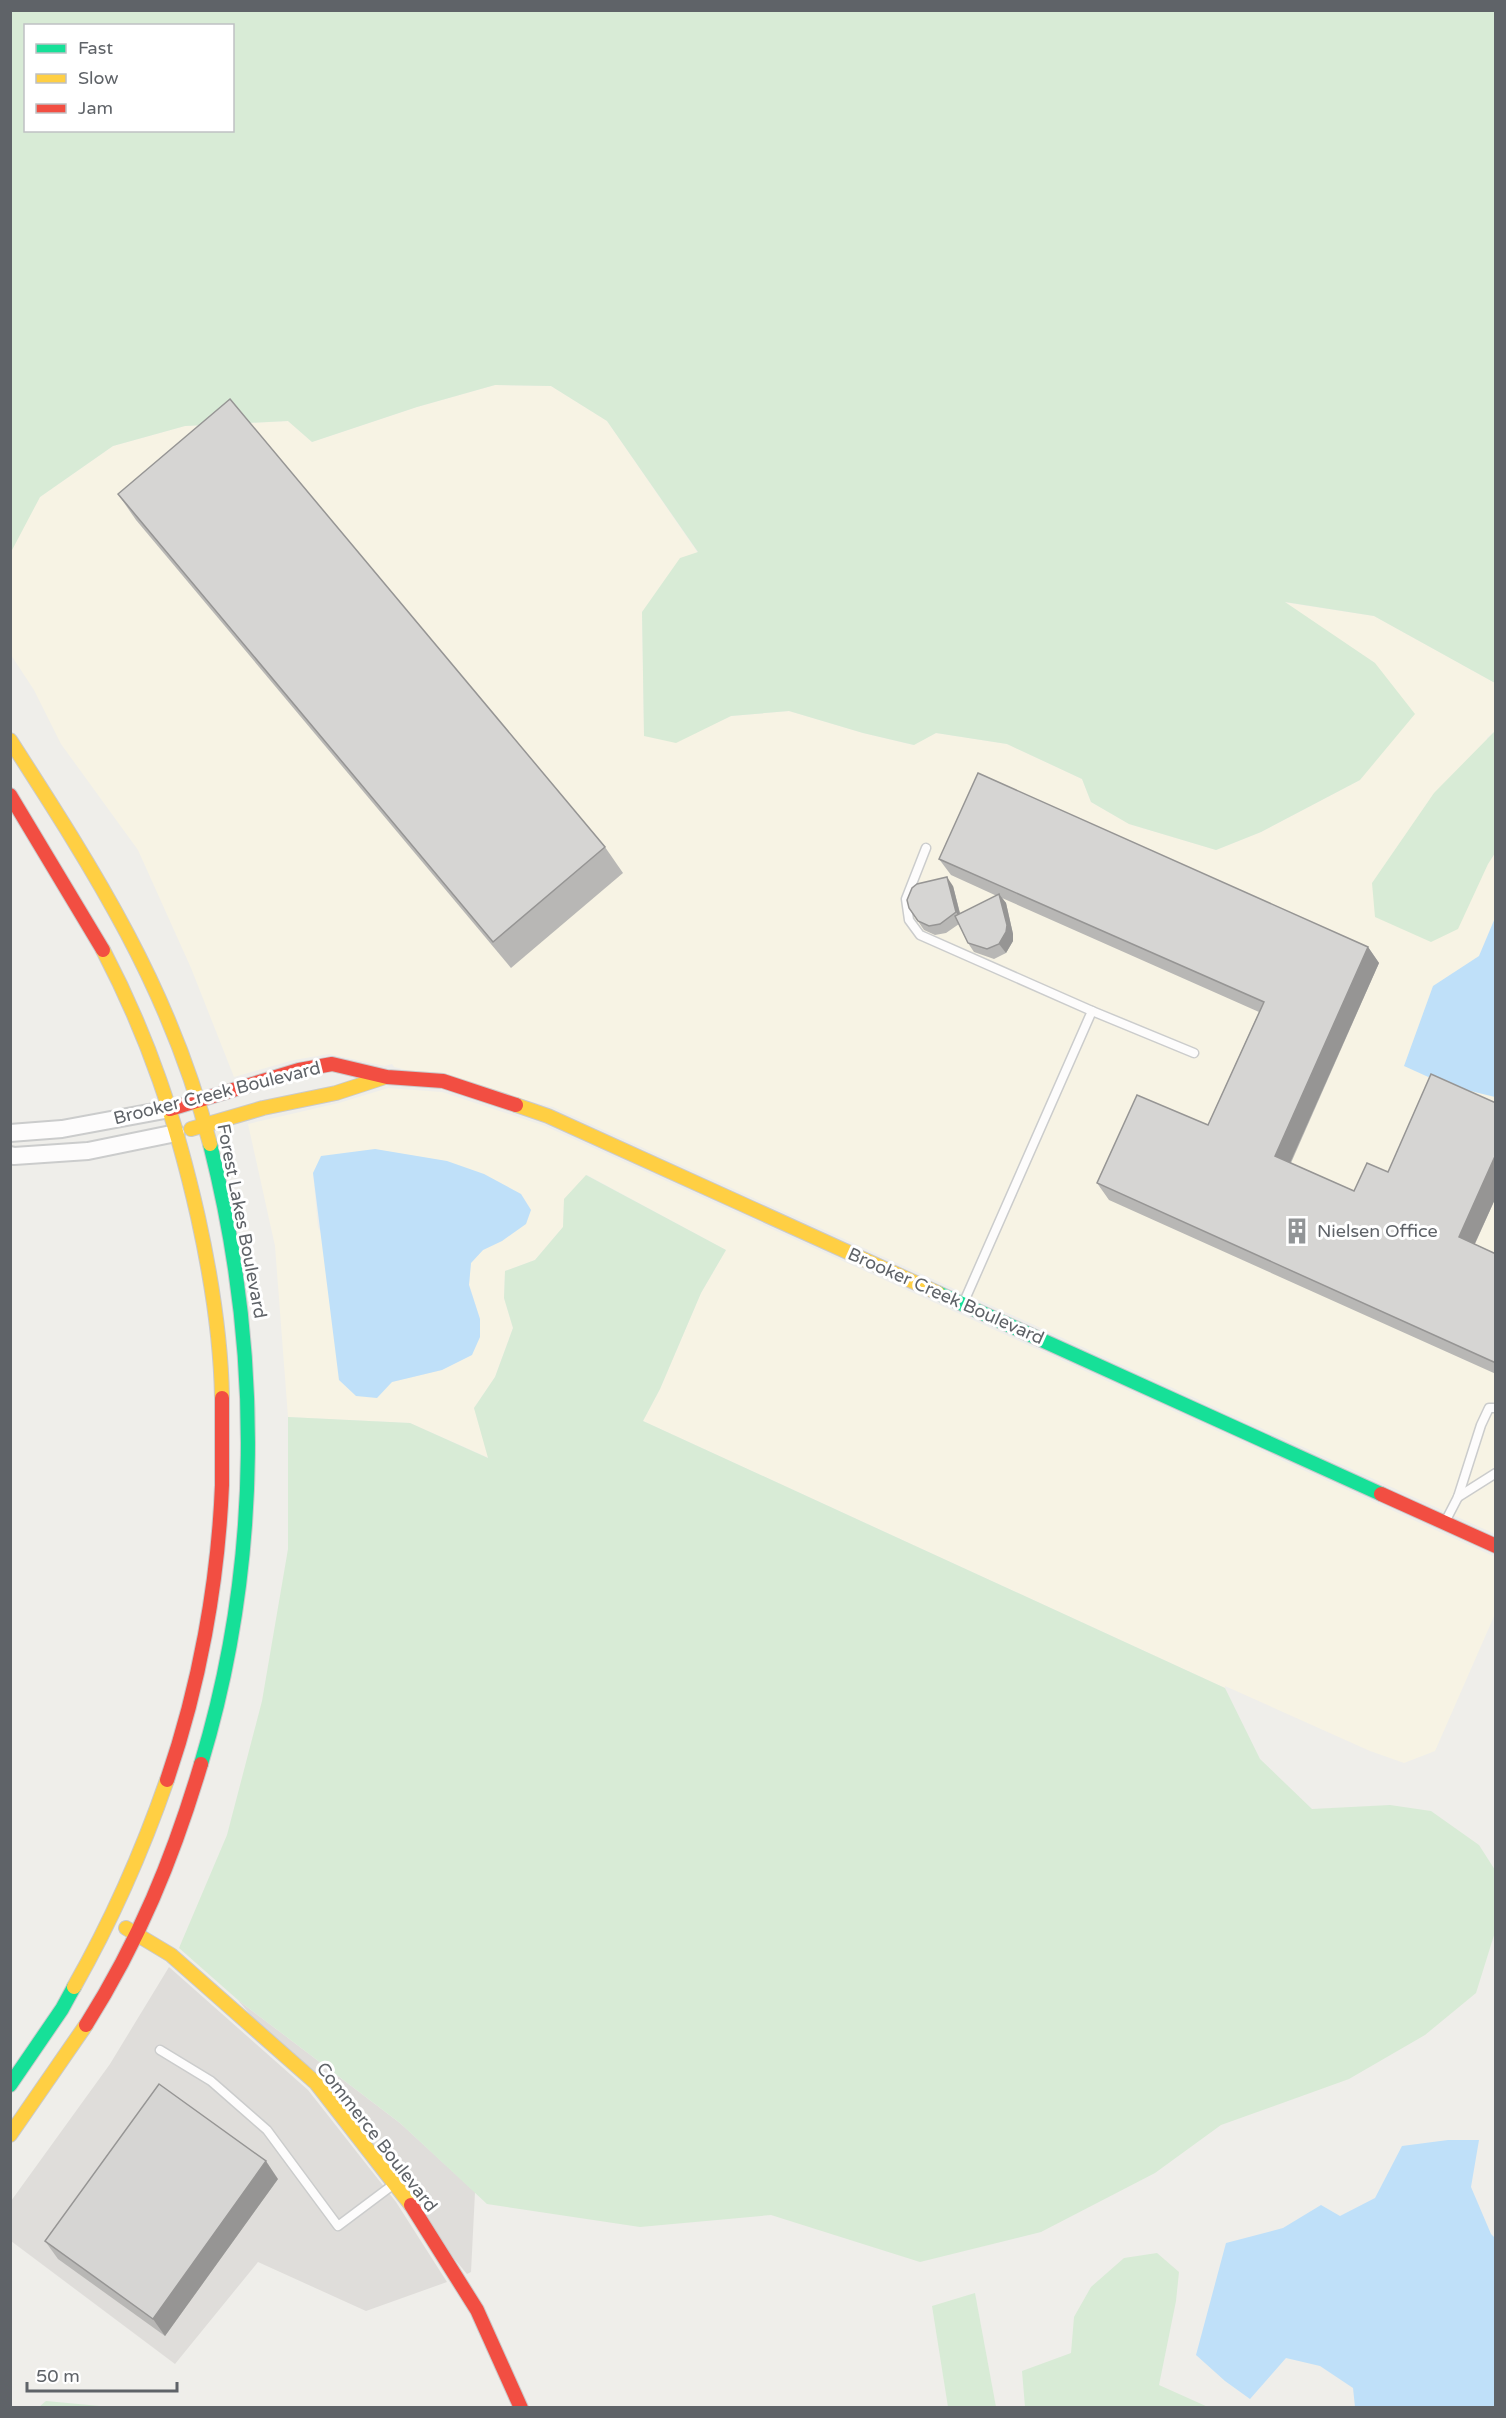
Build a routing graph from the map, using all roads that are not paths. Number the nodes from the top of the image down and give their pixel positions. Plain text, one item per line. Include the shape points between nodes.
1 (10, 740) edge
2 (10, 795) edge
3 (926, 848) dead end
4 (1092, 1011) junction
5 (1194, 1053) dead end
6 (387, 1077) junction
7 (199, 1101) junction
8 (170, 1108) junction
9 (206, 1125) junction
10 (10, 1133) edge
11 (176, 1133) junction
12 (10, 1155) edge
13 (963, 1304) junction
14 (1496, 1408) edge
15 (1496, 1473) edge
16 (1458, 1497) junction
17 (1444, 1522) junction
18 (1496, 1546) edge
19 (113, 1919) junction
20 (138, 1935) junction
21 (160, 2050) dead end
22 (10, 2085) edge
23 (10, 2135) edge
24 (395, 2183) junction
25 (521, 2408) edge

1 - 7 main road, Forest Lakes Boulevard via 87,859 133,942 174,1031
2 - 8 main road via 110,959 146,1040
3 - 4 lane via 906,899 909,920 920,935
4 - 5 lane
4 - 13 lane
6 - 7 main road, Brooker Creek Boulevard via 332,1064 299,1070
6 - 9 main road, Brooker Creek Boulevard
6 - 13 main road, Brooker Creek Boulevard via 443,1081 548,1116
7 - 8 main road, Brooker Creek Boulevard
7 - 9 main road, Forest Lakes Boulevard
8 - 10 street, Brooker Creek Boulevard via 62,1129
8 - 11 main road
9 - 11 main road, Brooker Creek Boulevard
9 - 20 main road, Forest Lakes Boulevard via 245,1329 251,1477 245,1557 224,1681 204,1761
11 - 12 street, Brooker Creek Boulevard via 88,1151
11 - 19 main road via 195,1198 217,1335 222,1476 216,1556 197,1670 176,1754 151,1831
13 - 17 main road, Brooker Creek Boulevard
14 - 16 lane via 1489,1408 1481,1425
15 - 16 lane
16 - 17 lane
17 - 18 main road, Brooker Creek Boulevard
19 - 20 main road, Commerce Boulevard
19 - 22 main road via 53,2024
20 - 23 main road, Forest Lakes Boulevard via 76,2042
20 - 24 main road, Commerce Boulevard via 171,1954 316,2083
21 - 24 lane via 211,2081 267,2130 338,2226
24 - 25 main road, Commerce Boulevard via 477,2310

